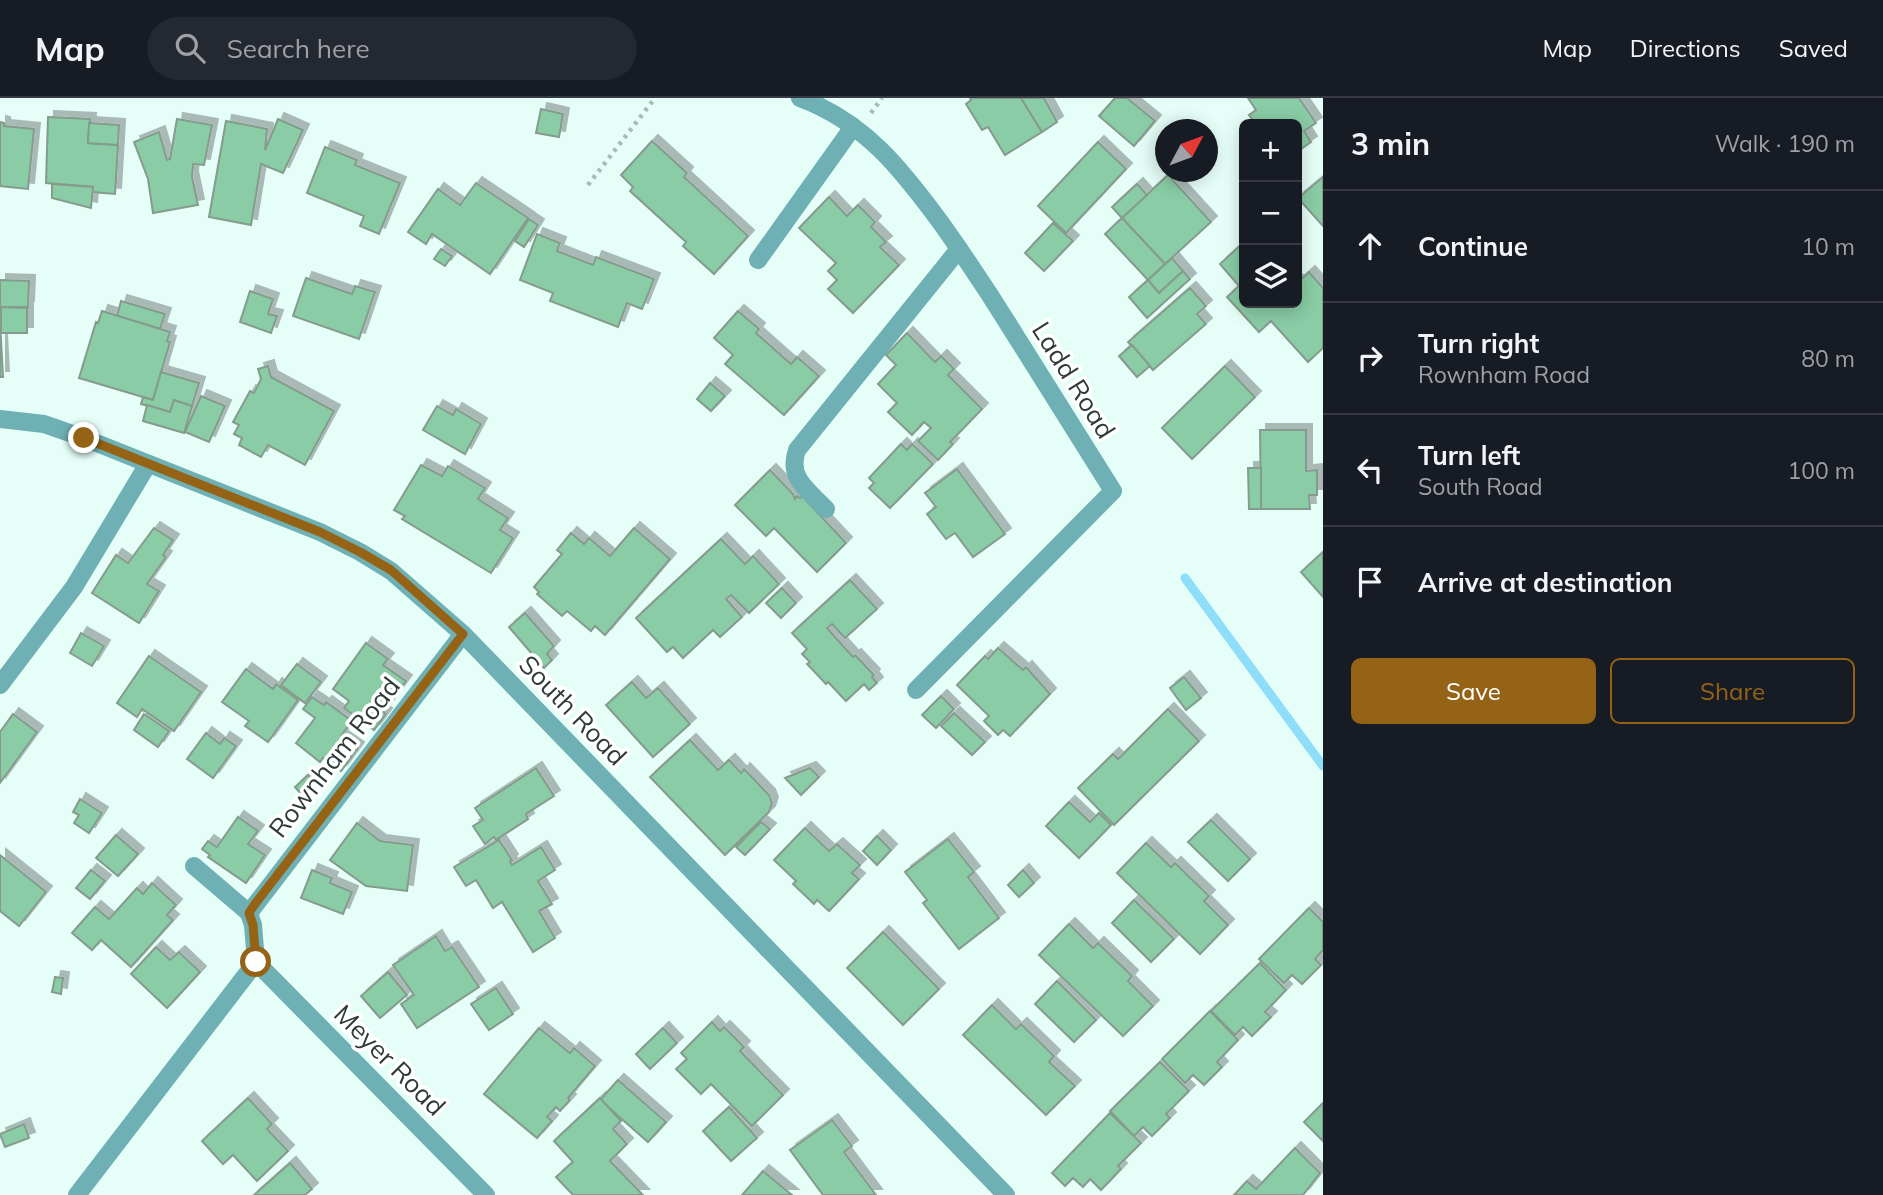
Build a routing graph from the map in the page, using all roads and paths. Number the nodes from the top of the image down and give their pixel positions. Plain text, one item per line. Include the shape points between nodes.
1 (656, 98) edge
2 (800, 98) edge
3 (853, 127) junction
4 (588, 185) dead end
5 (959, 249) junction
6 (758, 260) dead end
7 (0, 419) edge
8 (148, 464) junction
9 (826, 509) dead end
10 (463, 634) junction
11 (0, 685) edge
12 (916, 690) dead end
13 (194, 866) dead end
14 (249, 913) junction
15 (256, 962) junction
16 (77, 1195) edge
17 (486, 1195) edge
18 (1006, 1195) edge

1 - 4 path
2 - 3 street, Ladd Road
3 - 5 street, Ladd Road via 903,172
3 - 6 street
5 - 9 street via 797,450 793,462 797,479
5 - 12 street, Ladd Road via 1113,491
7 - 8 street, South Road via 44,424
8 - 10 street, South Road via 360,552 391,570
8 - 11 street via 74,587
10 - 14 street, Rownham Road
10 - 18 street, South Road
13 - 14 street
14 - 15 street
15 - 16 street
15 - 17 street, Meyer Road

